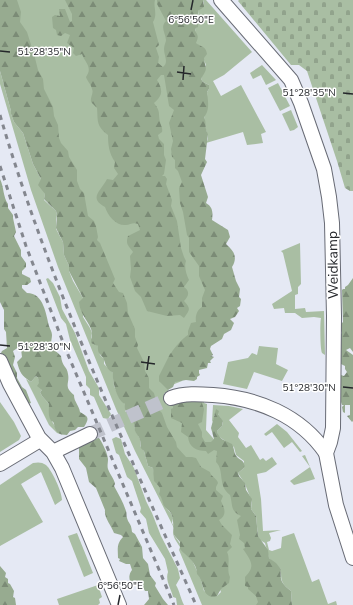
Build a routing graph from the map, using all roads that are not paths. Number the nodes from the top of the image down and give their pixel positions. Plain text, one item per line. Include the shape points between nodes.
1 (221, 0) edge
2 (0, 361) edge
3 (171, 398) tunnel mouth
4 (90, 434) tunnel mouth
5 (40, 440) junction
6 (53, 452) junction
7 (326, 453) junction
8 (0, 464) edge
9 (353, 558) edge
10 (119, 605) edge

1 - 7 street, Weidkamp via 291,80 324,169 332,220 334,316 333,428
2 - 5 street
3 - 7 street via 184,394 210,394 261,405 280,412 296,422
4 - 6 street
5 - 6 street
5 - 8 street
6 - 10 street
7 - 9 street, Weidkamp via 336,505

